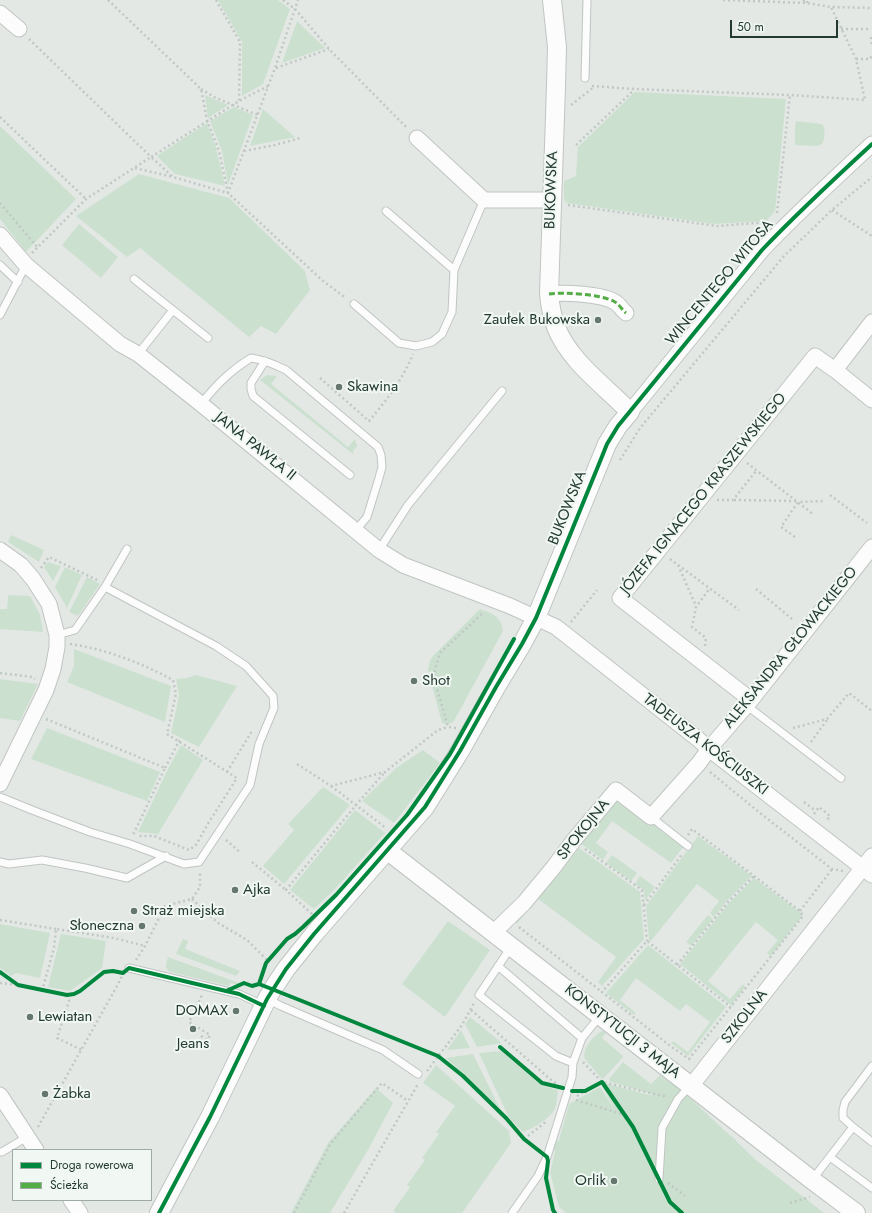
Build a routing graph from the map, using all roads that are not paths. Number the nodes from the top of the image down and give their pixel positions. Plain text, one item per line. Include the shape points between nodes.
1 (552, 0) edge
2 (587, 0) edge
3 (0, 13) edge
4 (18, 29) road end
5 (585, 78) dead end
6 (417, 138) road end
7 (872, 144) edge
8 (484, 200) junction
9 (557, 202) junction
10 (386, 211) dead end
11 (0, 235) edge
12 (27, 261) junction
13 (0, 265) edge
14 (454, 270) junction
15 (134, 279) dead end
16 (18, 282) junction
17 (549, 294) junction
18 (354, 304) road end
19 (173, 310) junction
20 (626, 313) dead end
21 (0, 316) edge
22 (872, 322) edge
23 (208, 338) dead end
24 (138, 354) junction
25 (264, 360) junction
26 (835, 370) junction
27 (502, 392) dead end
28 (872, 400) edge
29 (201, 404) junction
30 (630, 412) junction
31 (350, 475) dead end
32 (356, 530) junction
33 (872, 547) edge
34 (127, 549) dead end
35 (0, 550) edge
36 (379, 550) junction
37 (106, 586) junction
38 (536, 618) junction
39 (57, 634) junction
40 (748, 702) junction
41 (709, 749) junction
42 (841, 778) dead end
43 (0, 784) edge
44 (0, 797) edge
45 (650, 817) junction
46 (688, 846) road end
47 (388, 851) junction
48 (166, 856) junction
49 (872, 856) edge
50 (0, 862) edge
51 (864, 872) edge
52 (494, 933) junction
53 (511, 947) junction
54 (131, 966) road end
55 (498, 966) junction
56 (266, 1002) junction
57 (600, 1016) junction
58 (582, 1038) junction
59 (573, 1063) junction
60 (872, 1066) edge
61 (418, 1074) dead end
62 (691, 1086) junction
63 (0, 1095) edge
64 (853, 1127) junction
65 (31, 1134) junction
66 (872, 1142) edge
67 (36, 1149) edge
68 (0, 1152) edge
69 (830, 1158) junction
70 (659, 1179) dead end
71 (872, 1188) edge
72 (811, 1189) junction
73 (71, 1201) edge
74 (80, 1213) edge
75 (158, 1213) edge
76 (512, 1213) edge
77 (856, 1213) edge

1 - 9 street, BUKOWSKA via 556,54
2 - 5 lane
3 - 4 street
6 - 8 street
7 - 30 street, WINCENTEGO WITOSA via 815,196 762,250
8 - 9 street
8 - 14 lane
9 - 17 street, BUKOWSKA
10 - 14 lane
11 - 12 street, JANA PAWŁA II
12 - 16 lane
12 - 24 street, JANA PAWŁA II via 120,344
13 - 16 lane
14 - 18 lane via 452,312 442,334 432,342 416,346 399,342
15 - 19 lane
16 - 21 lane
17 - 20 street via 595,296 614,302
17 - 30 street, BUKOWSKA via 555,326 562,340 588,372
19 - 23 lane
19 - 24 lane
22 - 26 street
24 - 29 street, JANA PAWŁA II
25 - 29 lane via 251,358 238,366 215,386
25 - 31 lane via 251,383 253,396
25 - 32 lane via 286,370 378,447 382,467 367,517
26 - 28 street, JÓZEFA IGNACEGO KRASZEWSKIEGO
26 - 40 street, JÓZEFA IGNACEGO KRASZEWSKIEGO via 815,356 620,598
27 - 36 lane via 408,505
29 - 32 street, JANA PAWŁA II
30 - 38 street, BUKOWSKA via 618,426 605,449
32 - 36 street, JANA PAWŁA II
33 - 40 street, ALEKSANDRA GŁOWACKIEGO
34 - 37 lane
35 - 39 street via 21,565 33,579 49,604
36 - 38 street, JANA PAWŁA II via 403,565
37 - 39 lane via 75,630
37 - 48 lane via 216,646 246,666 272,696 274,708 260,740 250,785 218,834 199,862 184,864
38 - 41 street, TADEUSZA KOŚCIUSZKI via 556,627
38 - 47 street, BUKOWSKA via 441,783 425,807
39 - 43 street via 53,669 46,690
40 - 41 street, ALEKSANDRA GŁOWACKIEGO
40 - 42 lane via 779,731
41 - 45 street
41 - 51 street, TADEUSZA KOŚCIUSZKI
44 - 48 lane via 90,832
45 - 46 lane
45 - 52 street, SPOKOJNA via 616,790 524,903
47 - 52 street, KONSTYTUCJI 3 MAJA
47 - 56 street, BUKOWSKA via 309,940 286,969
48 - 50 lane via 127,878 42,860 9,864
49 - 51 street, SZKOLNA
51 - 62 street, SZKOLNA
52 - 53 street, KONSTYTUCJI 3 MAJA
53 - 55 lane
53 - 57 street, KONSTYTUCJI 3 MAJA
54 - 56 lane
55 - 58 lane
55 - 59 lane via 478,994 556,1056
56 - 61 lane via 383,1050
56 - 75 street, BUKOWSKA via 210,1117
57 - 58 lane
57 - 62 street, KONSTYTUCJI 3 MAJA
58 - 59 lane
59 - 76 lane via 572,1077 553,1141 538,1176
60 - 64 lane via 845,1102 842,1118
62 - 70 lane, SZKOLNA via 678,1099 662,1128
62 - 72 street, KONSTYTUCJI 3 MAJA
63 - 65 street
64 - 66 lane
64 - 69 lane
65 - 67 street
65 - 68 lane
69 - 71 lane
69 - 72 lane
72 - 77 street, KONSTYTUCJI 3 MAJA
73 - 74 street

